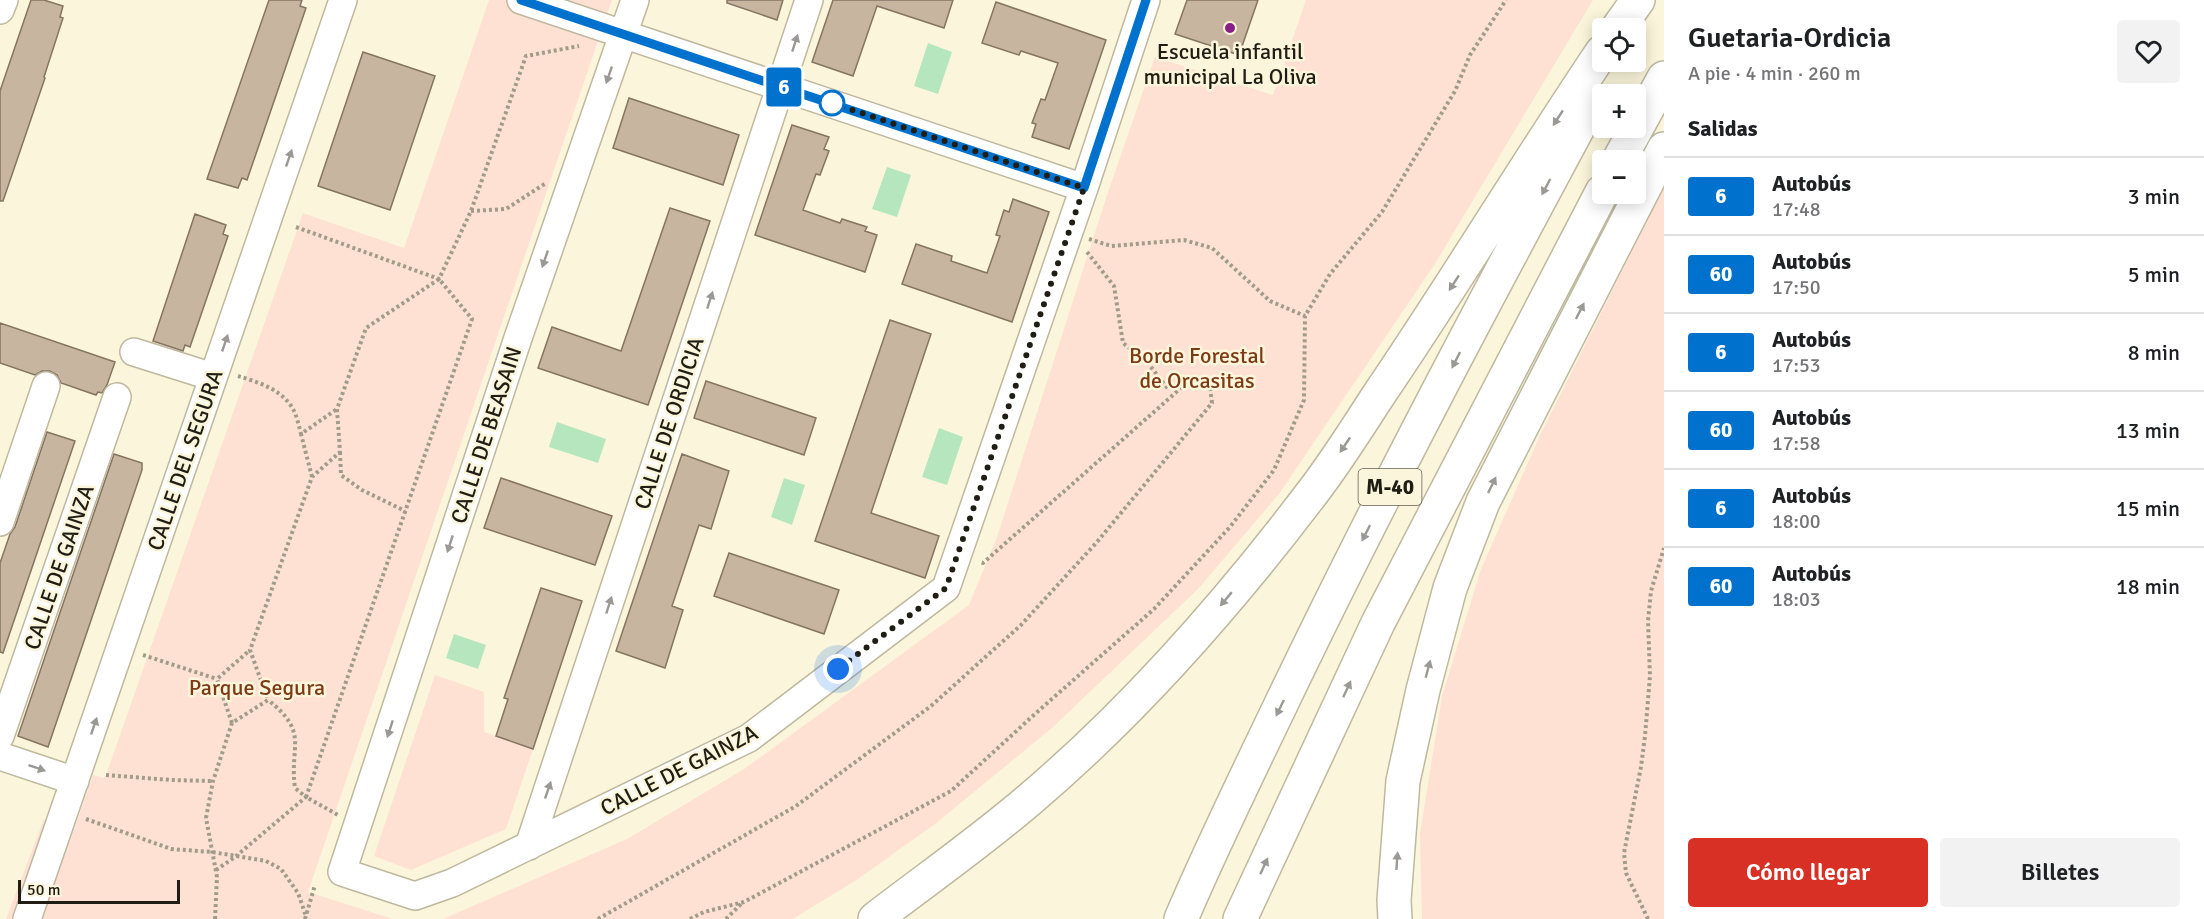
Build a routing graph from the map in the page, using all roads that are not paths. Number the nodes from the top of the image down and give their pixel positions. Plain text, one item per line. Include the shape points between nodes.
1 (4, 0) edge
2 (343, 0) edge
3 (521, 0) edge
4 (635, 0) edge
5 (809, 0) edge
6 (1146, 0) edge
7 (1638, 0) edge
8 (1647, 0) edge
9 (0, 10) edge
10 (1625, 18) edge
11 (1637, 18) edge
12 (624, 34) junction
13 (1592, 67) edge
14 (1609, 72) edge
15 (1664, 78) edge
16 (781, 86) junction
17 (1664, 149) edge
18 (1624, 150) edge
19 (1084, 188) junction
20 (1596, 204) edge
21 (134, 352) dead end
22 (215, 373) junction
23 (46, 386) dead end
24 (117, 398) dead end
25 (0, 522) edge
26 (0, 736) edge
27 (0, 756) edge
28 (75, 781) junction
29 (530, 846) junction
30 (955, 858) junction
31 (342, 872) joint
32 (27, 919) edge
33 (854, 919) edge
34 (875, 919) edge
35 (1181, 919) edge
36 (1240, 919) edge
37 (1395, 919) edge

1 - 9 street
22 -> 2 street, CALLE DEL SEGURA
3 - 12 street
4 - 12 street, CALLE DE BEASAIN
16 -> 5 street, CALLE DE ORDICIA
6 - 19 street, CALLE DE GAINZA
7 - 10 highway
8 - 11 highway
12 - 16 street
12 -> 31 street, CALLE DE BEASAIN via 518,338
13 -> 30 highway via 1411,348 1311,494 1264,555 1198,633 1111,725 1029,800
14 -> 35 highway, M-40 via 1334,595
15 - 18 highway
16 - 19 street
29 -> 16 street, CALLE DE ORDICIA
37 -> 17 highway via 1403,781 1450,588 1483,502
19 - 29 street, CALLE DE GAINZA via 946,588 748,738
36 -> 20 highway, M-40 via 1378,623
21 - 22 street
28 -> 22 street, CALLE DEL SEGURA
23 - 25 street
24 - 26 street, CALLE DE GAINZA
27 -> 28 street
28 - 32 street, CALLE DEL SEGURA
29 - 31 street, CALLE DE GAINZA via 415,896
30 - 33 highway
30 - 34 highway

